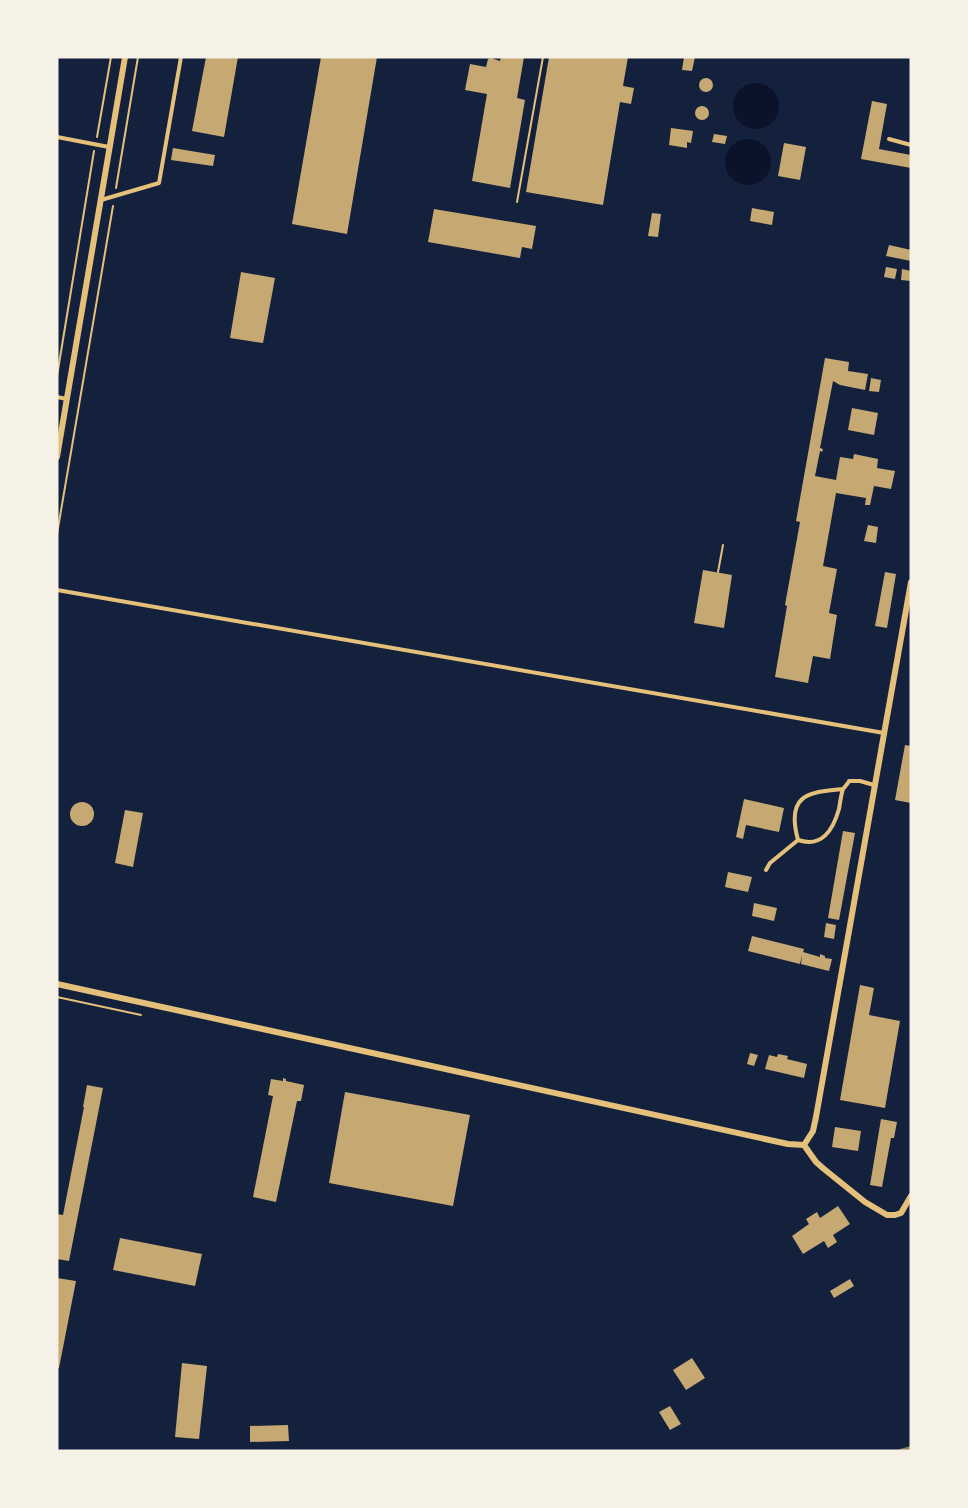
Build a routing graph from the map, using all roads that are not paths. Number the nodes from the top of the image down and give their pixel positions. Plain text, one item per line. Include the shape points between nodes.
1 (125, 57) edge
2 (181, 57) edge
3 (57, 137) edge
4 (890, 139) dead end
5 (911, 145) edge
6 (110, 147) junction
7 (101, 200) junction
8 (57, 397) edge
9 (67, 399) junction
10 (57, 457) edge
11 (911, 582) edge
12 (57, 590) edge
13 (884, 733) junction
14 (875, 785) junction
15 (843, 789) junction
16 (798, 840) junction
17 (766, 870) dead end
18 (57, 984) edge
19 (804, 1145) junction
20 (911, 1196) edge

1 - 6 street
2 - 7 lane via 159,183
3 - 6 lane
4 - 5 lane
6 - 7 street
7 - 9 street
8 - 9 lane
9 - 10 street
11 - 13 street
12 - 13 lane
13 - 14 street
14 - 15 lane via 849,781
14 - 19 street via 816,1117
15 - 16 lane via 838,812 826,835 807,843
15 - 16 lane via 807,795 798,804 794,816
16 - 17 lane
18 - 19 street
19 - 20 street via 824,1169 887,1215 901,1212

